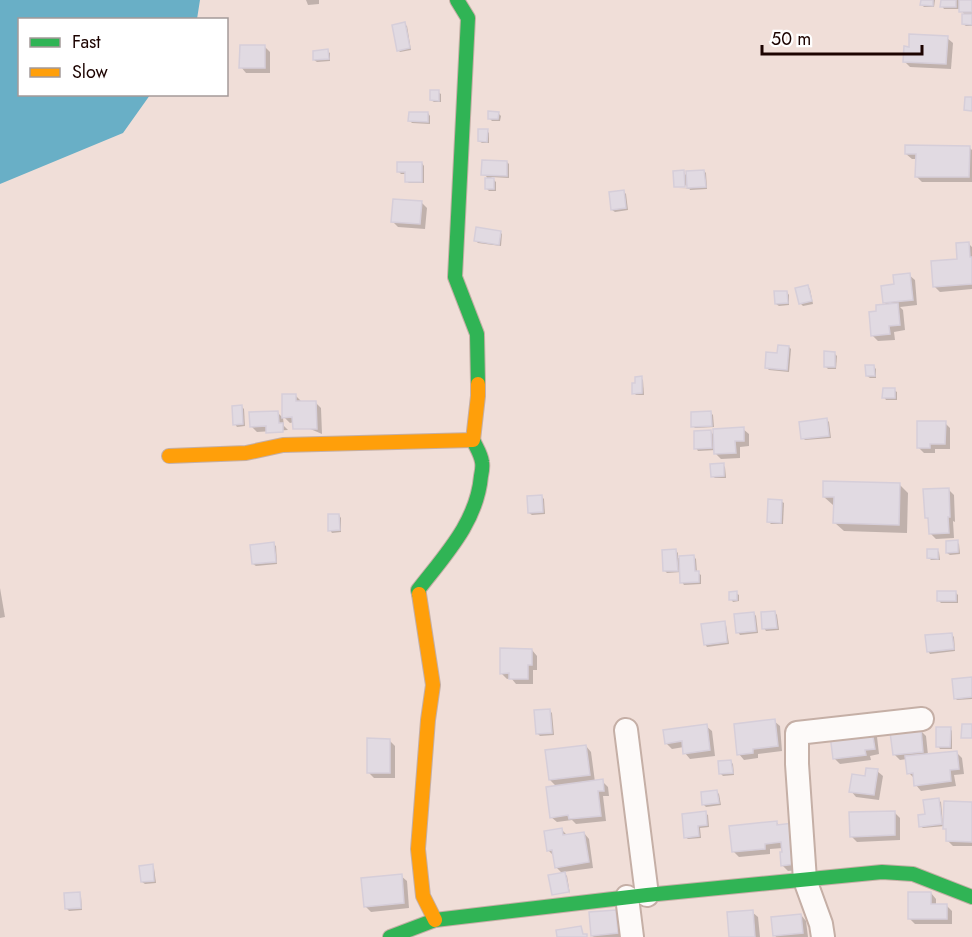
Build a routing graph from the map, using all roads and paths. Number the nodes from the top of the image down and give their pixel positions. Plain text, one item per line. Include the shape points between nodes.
1 (458, 0) edge
2 (473, 440) junction
3 (169, 456) dead end
4 (922, 719) dead end
5 (626, 730) dead end
6 (805, 880) junction
7 (637, 896) junction
8 (972, 897) edge
9 (435, 920) junction
10 (390, 937) edge
11 (632, 937) edge
12 (823, 937) edge

1 - 2 street via 468,18 455,277 477,334 478,396
2 - 3 street via 283,445 246,453
2 - 9 street via 483,463 479,495 466,526 418,590 433,685 418,849 423,896
4 - 6 street via 797,733
5 - 7 street
6 - 7 street
6 - 8 street via 882,872 914,874
6 - 12 street
7 - 9 street
7 - 11 street
9 - 10 street

